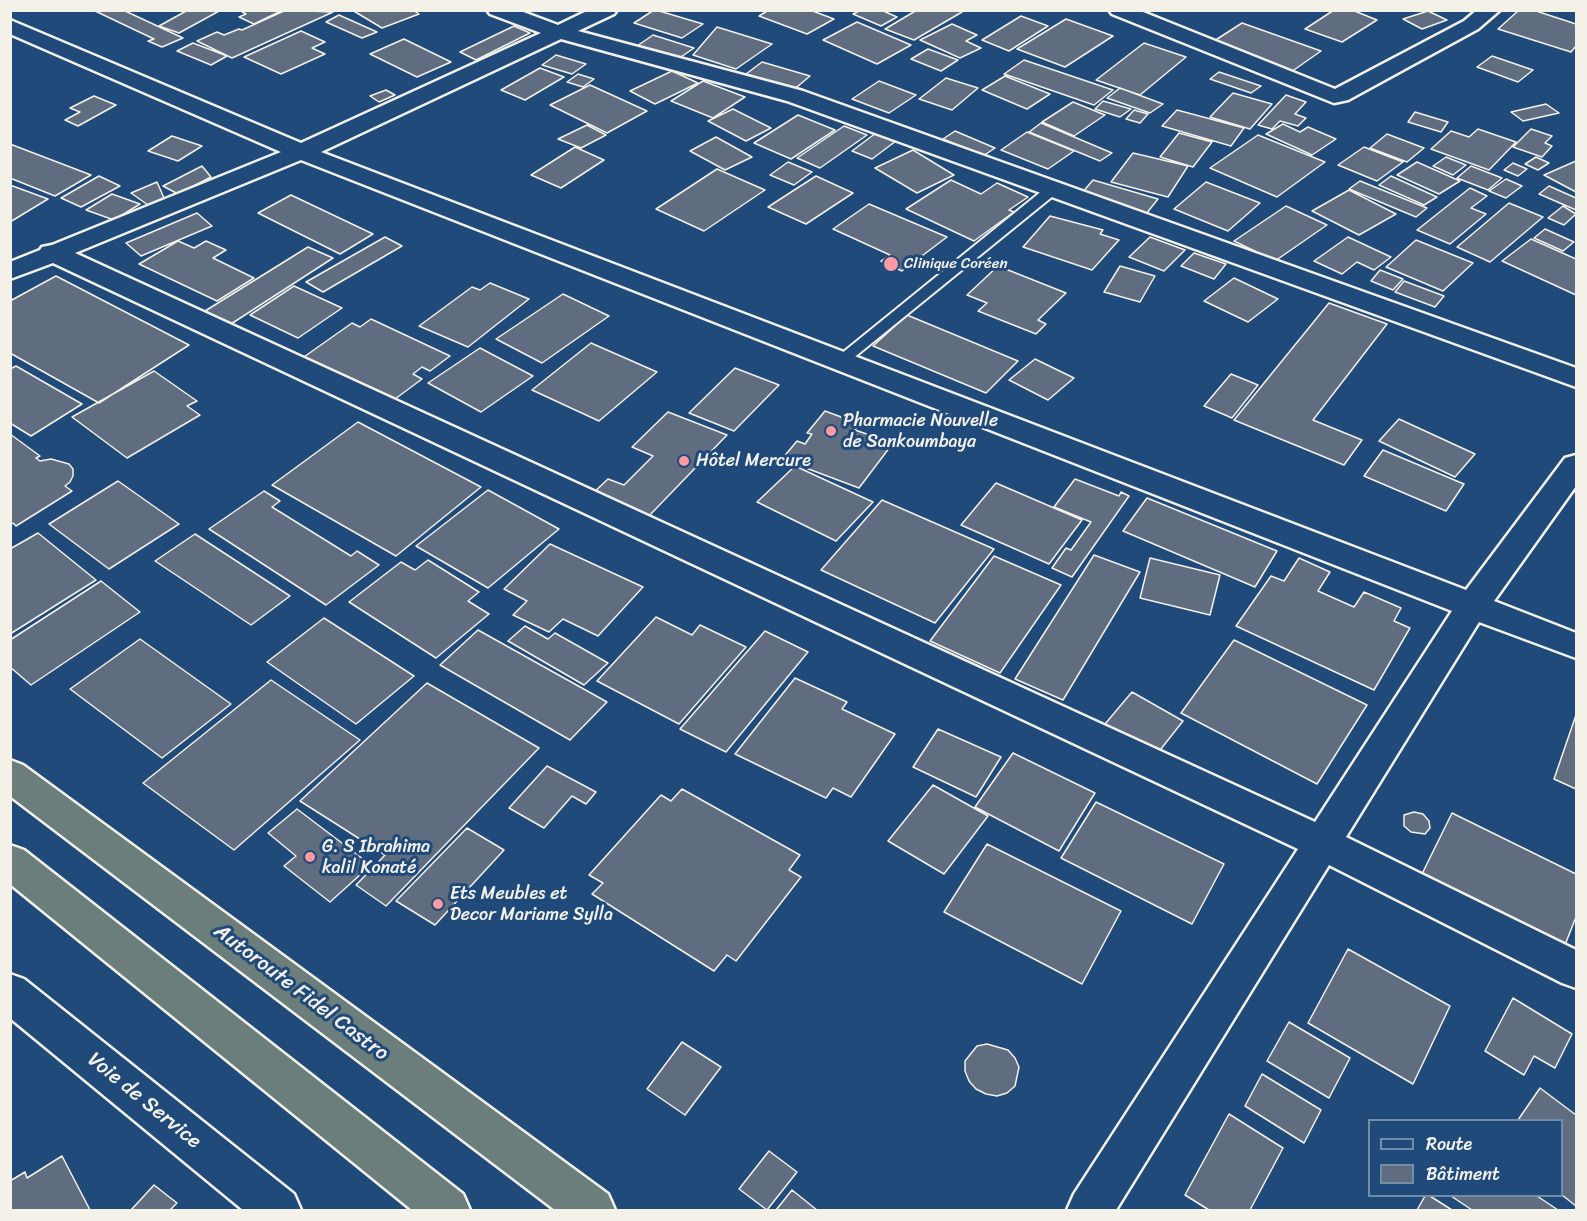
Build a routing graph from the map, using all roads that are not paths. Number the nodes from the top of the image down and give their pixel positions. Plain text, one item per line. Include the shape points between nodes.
1 (497, 10) edge
2 (608, 10) edge
3 (1119, 10) edge
4 (1490, 10) edge
5 (10, 27) edge
6 (561, 33) junction
7 (301, 152) junction
8 (1053, 189) junction
9 (51, 252) junction
10 (10, 271) edge
11 (842, 361) junction
12 (1576, 378) edge
13 (1576, 465) edge
14 (1473, 605) junction
15 (1576, 646) edge
16 (10, 775) edge
17 (1322, 843) junction
18 (10, 861) edge
19 (1576, 970) edge
20 (10, 992) edge
21 (278, 1210) edge
22 (447, 1210) edge
23 (592, 1210) edge
24 (1090, 1210) edge

1 - 6 street
2 - 6 street
3 - 4 street via 1334,96 1461,30
5 - 7 street
6 - 7 street
6 - 8 street via 795,96
7 - 9 street
7 - 11 street
8 - 11 lane
8 - 12 street
9 - 10 street
9 - 17 street
11 - 14 street
13 - 14 street
14 - 15 street
14 - 17 street
16 - 23 highway, Autoroute Fidel Castro
17 - 19 street
17 - 24 street
18 - 22 highway
20 - 21 street, Voie de Service

